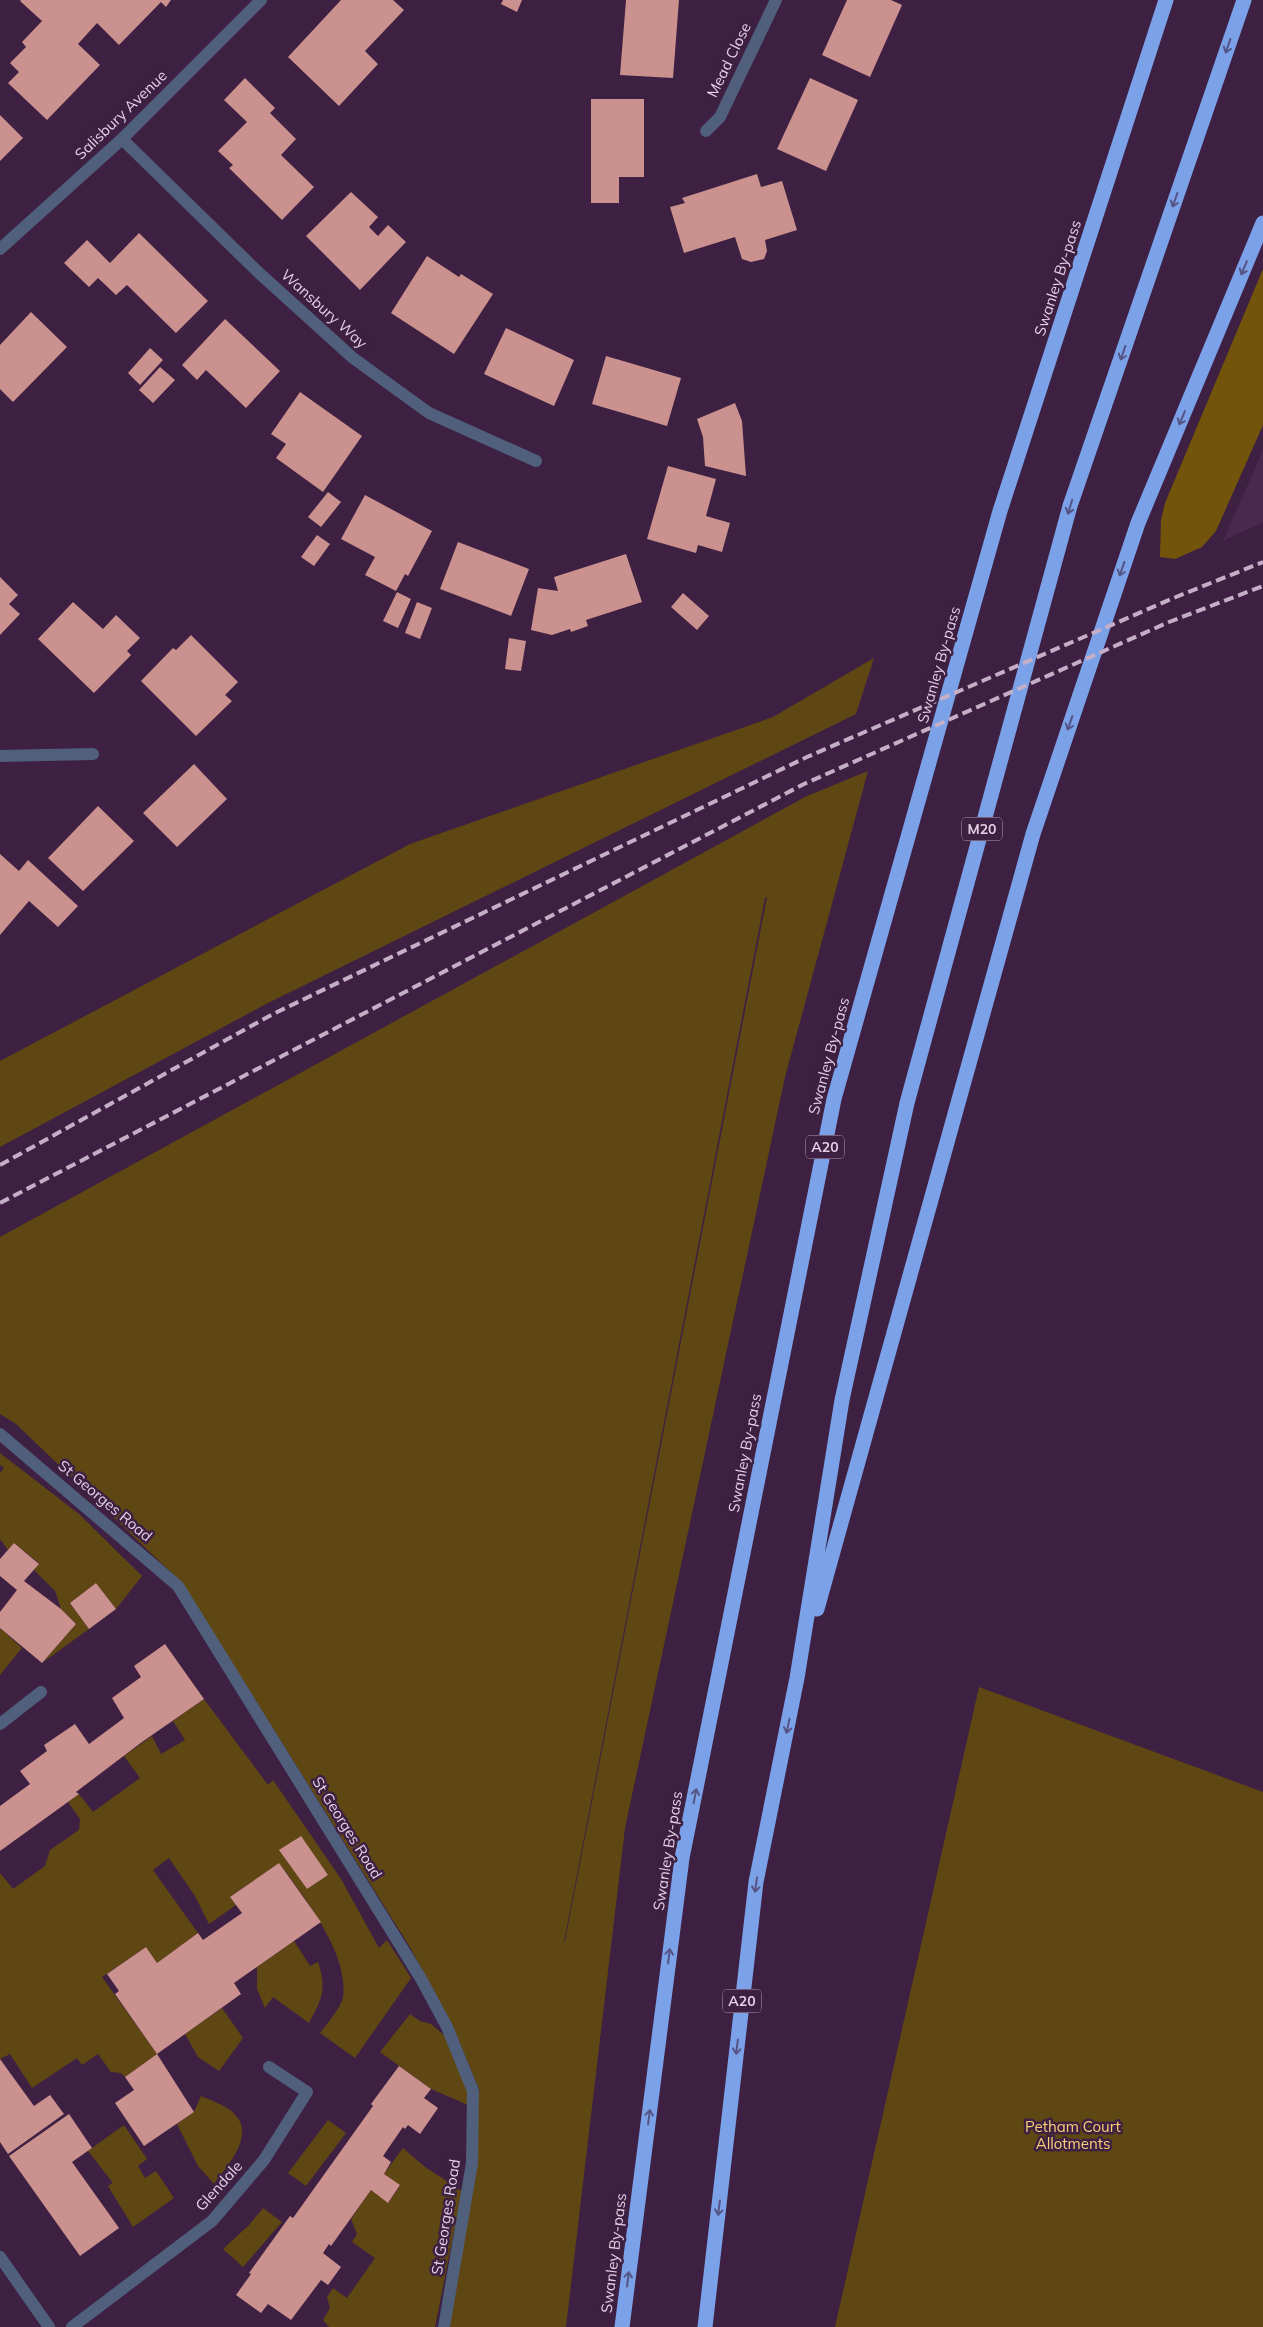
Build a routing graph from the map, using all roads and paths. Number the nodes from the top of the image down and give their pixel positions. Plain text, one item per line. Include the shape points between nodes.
1 (261, 0) edge
2 (776, 0) edge
3 (1166, 0) edge
4 (1244, 0) edge
5 (706, 131) dead end
6 (122, 139) junction
7 (1263, 223) edge
8 (0, 249) edge
9 (536, 461) dead end
10 (92, 754) dead end
11 (0, 756) edge
12 (0, 1434) edge
13 (797, 1678) junction
14 (41, 1692) dead end
15 (0, 1724) edge
16 (269, 2067) dead end
17 (0, 2257) edge
18 (49, 2327) edge
19 (72, 2327) edge
20 (444, 2327) edge
21 (622, 2327) edge
22 (705, 2327) edge

1 - 6 street, Salisbury Avenue
2 - 5 street, Mead Close via 720,117
21 -> 3 highway, Swanley By-pass / A20 via 682,1858 834,1099 1000,511
4 -> 13 highway, M20 via 1070,506 907,1103 842,1400
6 - 8 street, Salisbury Avenue
6 - 9 street, Wansbury Way via 258,272 353,358 429,413
7 -> 13 highway, A20 via 1138,523 1033,834
10 - 11 street
12 - 20 street, St Georges Road via 178,1586 420,1977 447,2026 473,2090 472,2154
13 -> 22 highway, A20 via 756,1882
14 - 15 street
16 - 19 street, Glendale via 307,2092 264,2160 212,2221
17 - 18 street

